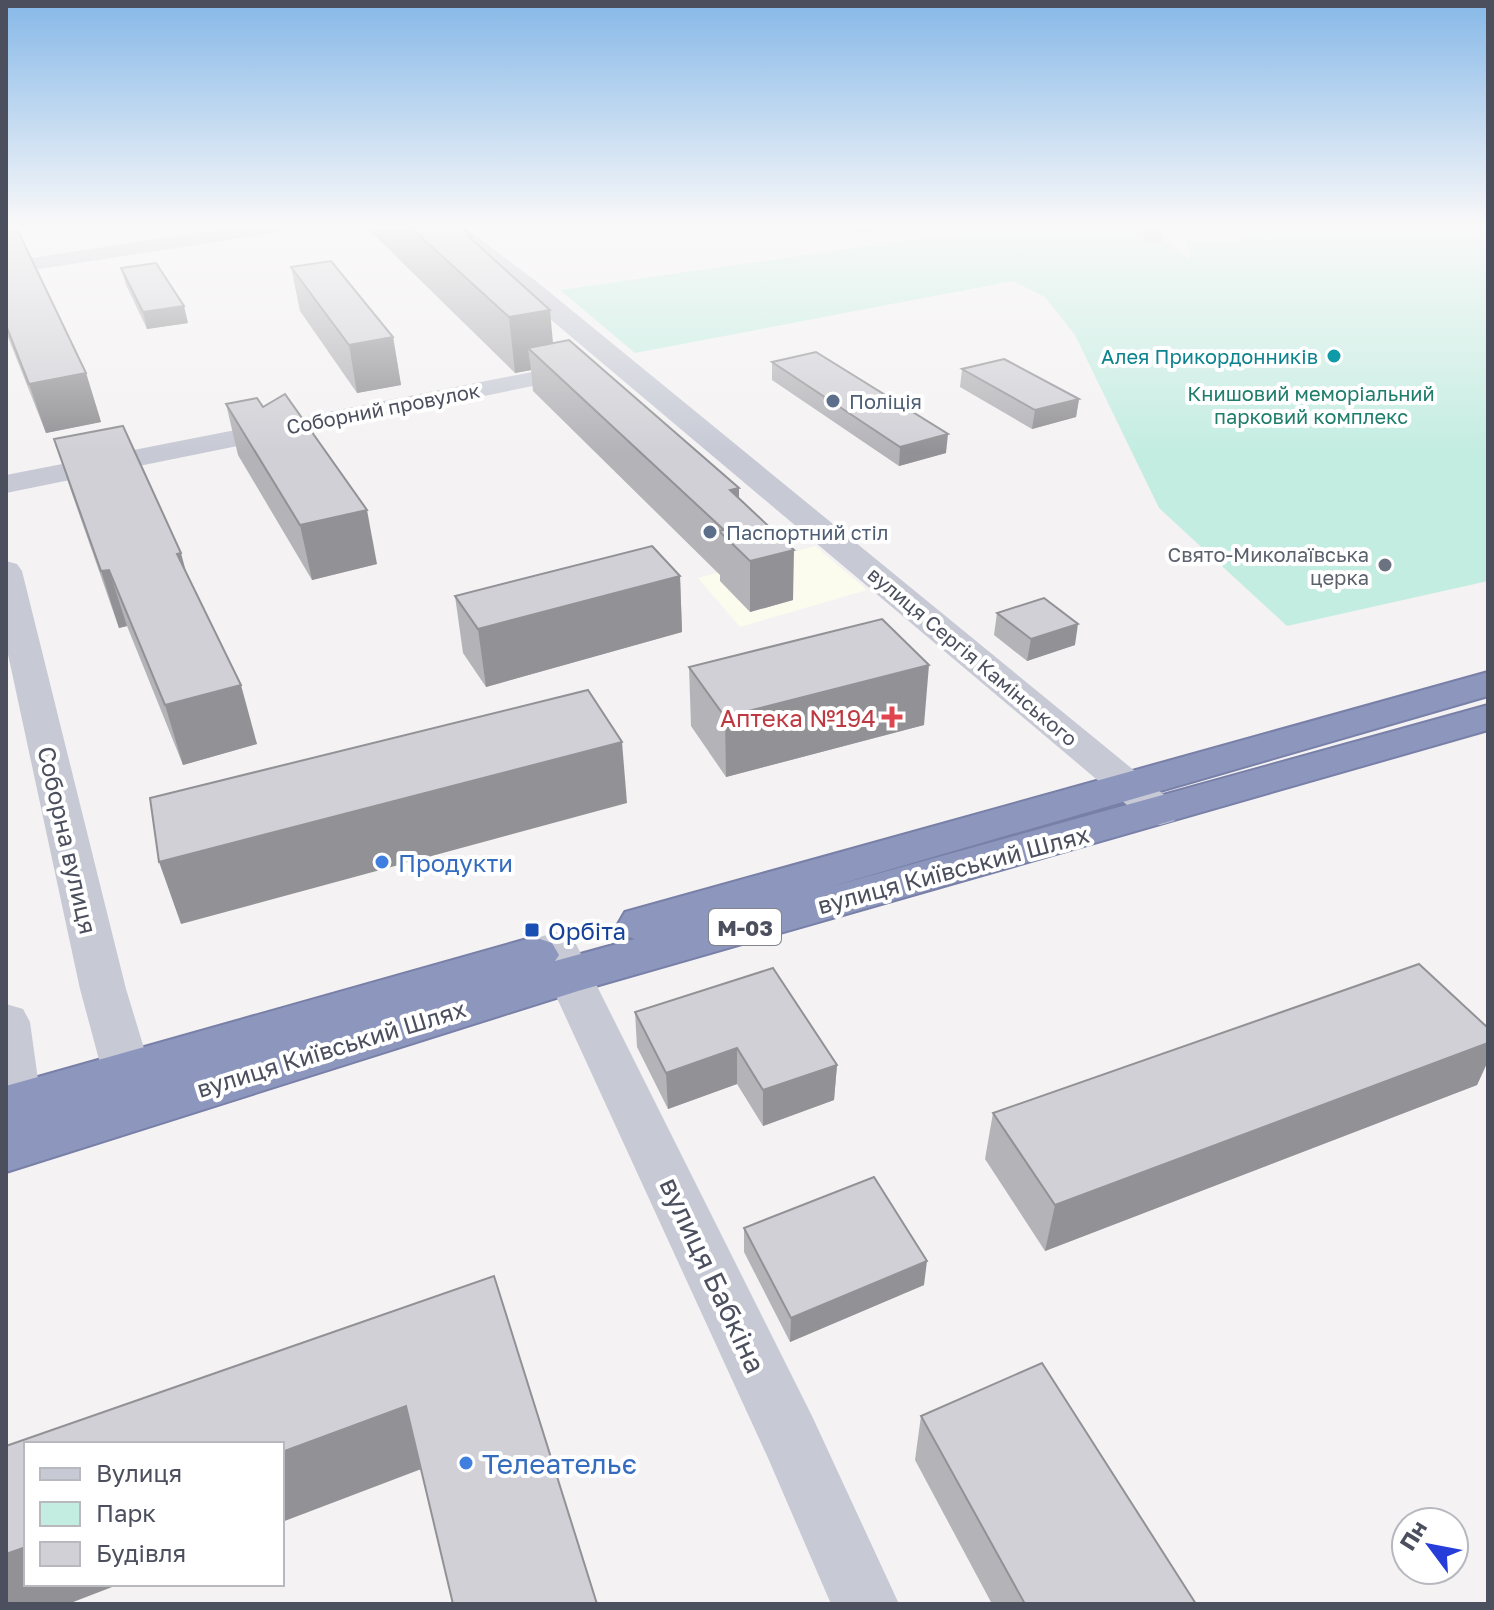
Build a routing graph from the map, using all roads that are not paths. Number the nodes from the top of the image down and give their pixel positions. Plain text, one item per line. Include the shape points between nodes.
1 (544, 302) edge
2 (619, 363) junction
3 (6, 484) edge
4 (6, 571) edge
5 (1488, 684) edge
6 (1488, 717) edge
7 (1144, 798) junction
8 (563, 962) junction
9 (6, 1022) edge
10 (131, 1090) junction
11 (12, 1126) edge
12 (865, 1604) edge

1 - 2 street, вулиця Сергія Камінського
2 - 3 street, Соборний провулок
2 - 7 street, вулиця Сергія Камінського
4 - 10 street, Соборна вулиця
5 - 7 highway, вулиця Київський Шлях / М-03
6 - 7 highway, вулиця Київський Шлях / М-03
7 - 8 highway, вулиця Київський Шлях / М-03
8 - 10 highway, вулиця Київський Шлях / М-03
8 - 12 street, вулиця Бабкіна
9 - 11 street
10 - 11 highway, вулиця Київський Шлях / М-03

